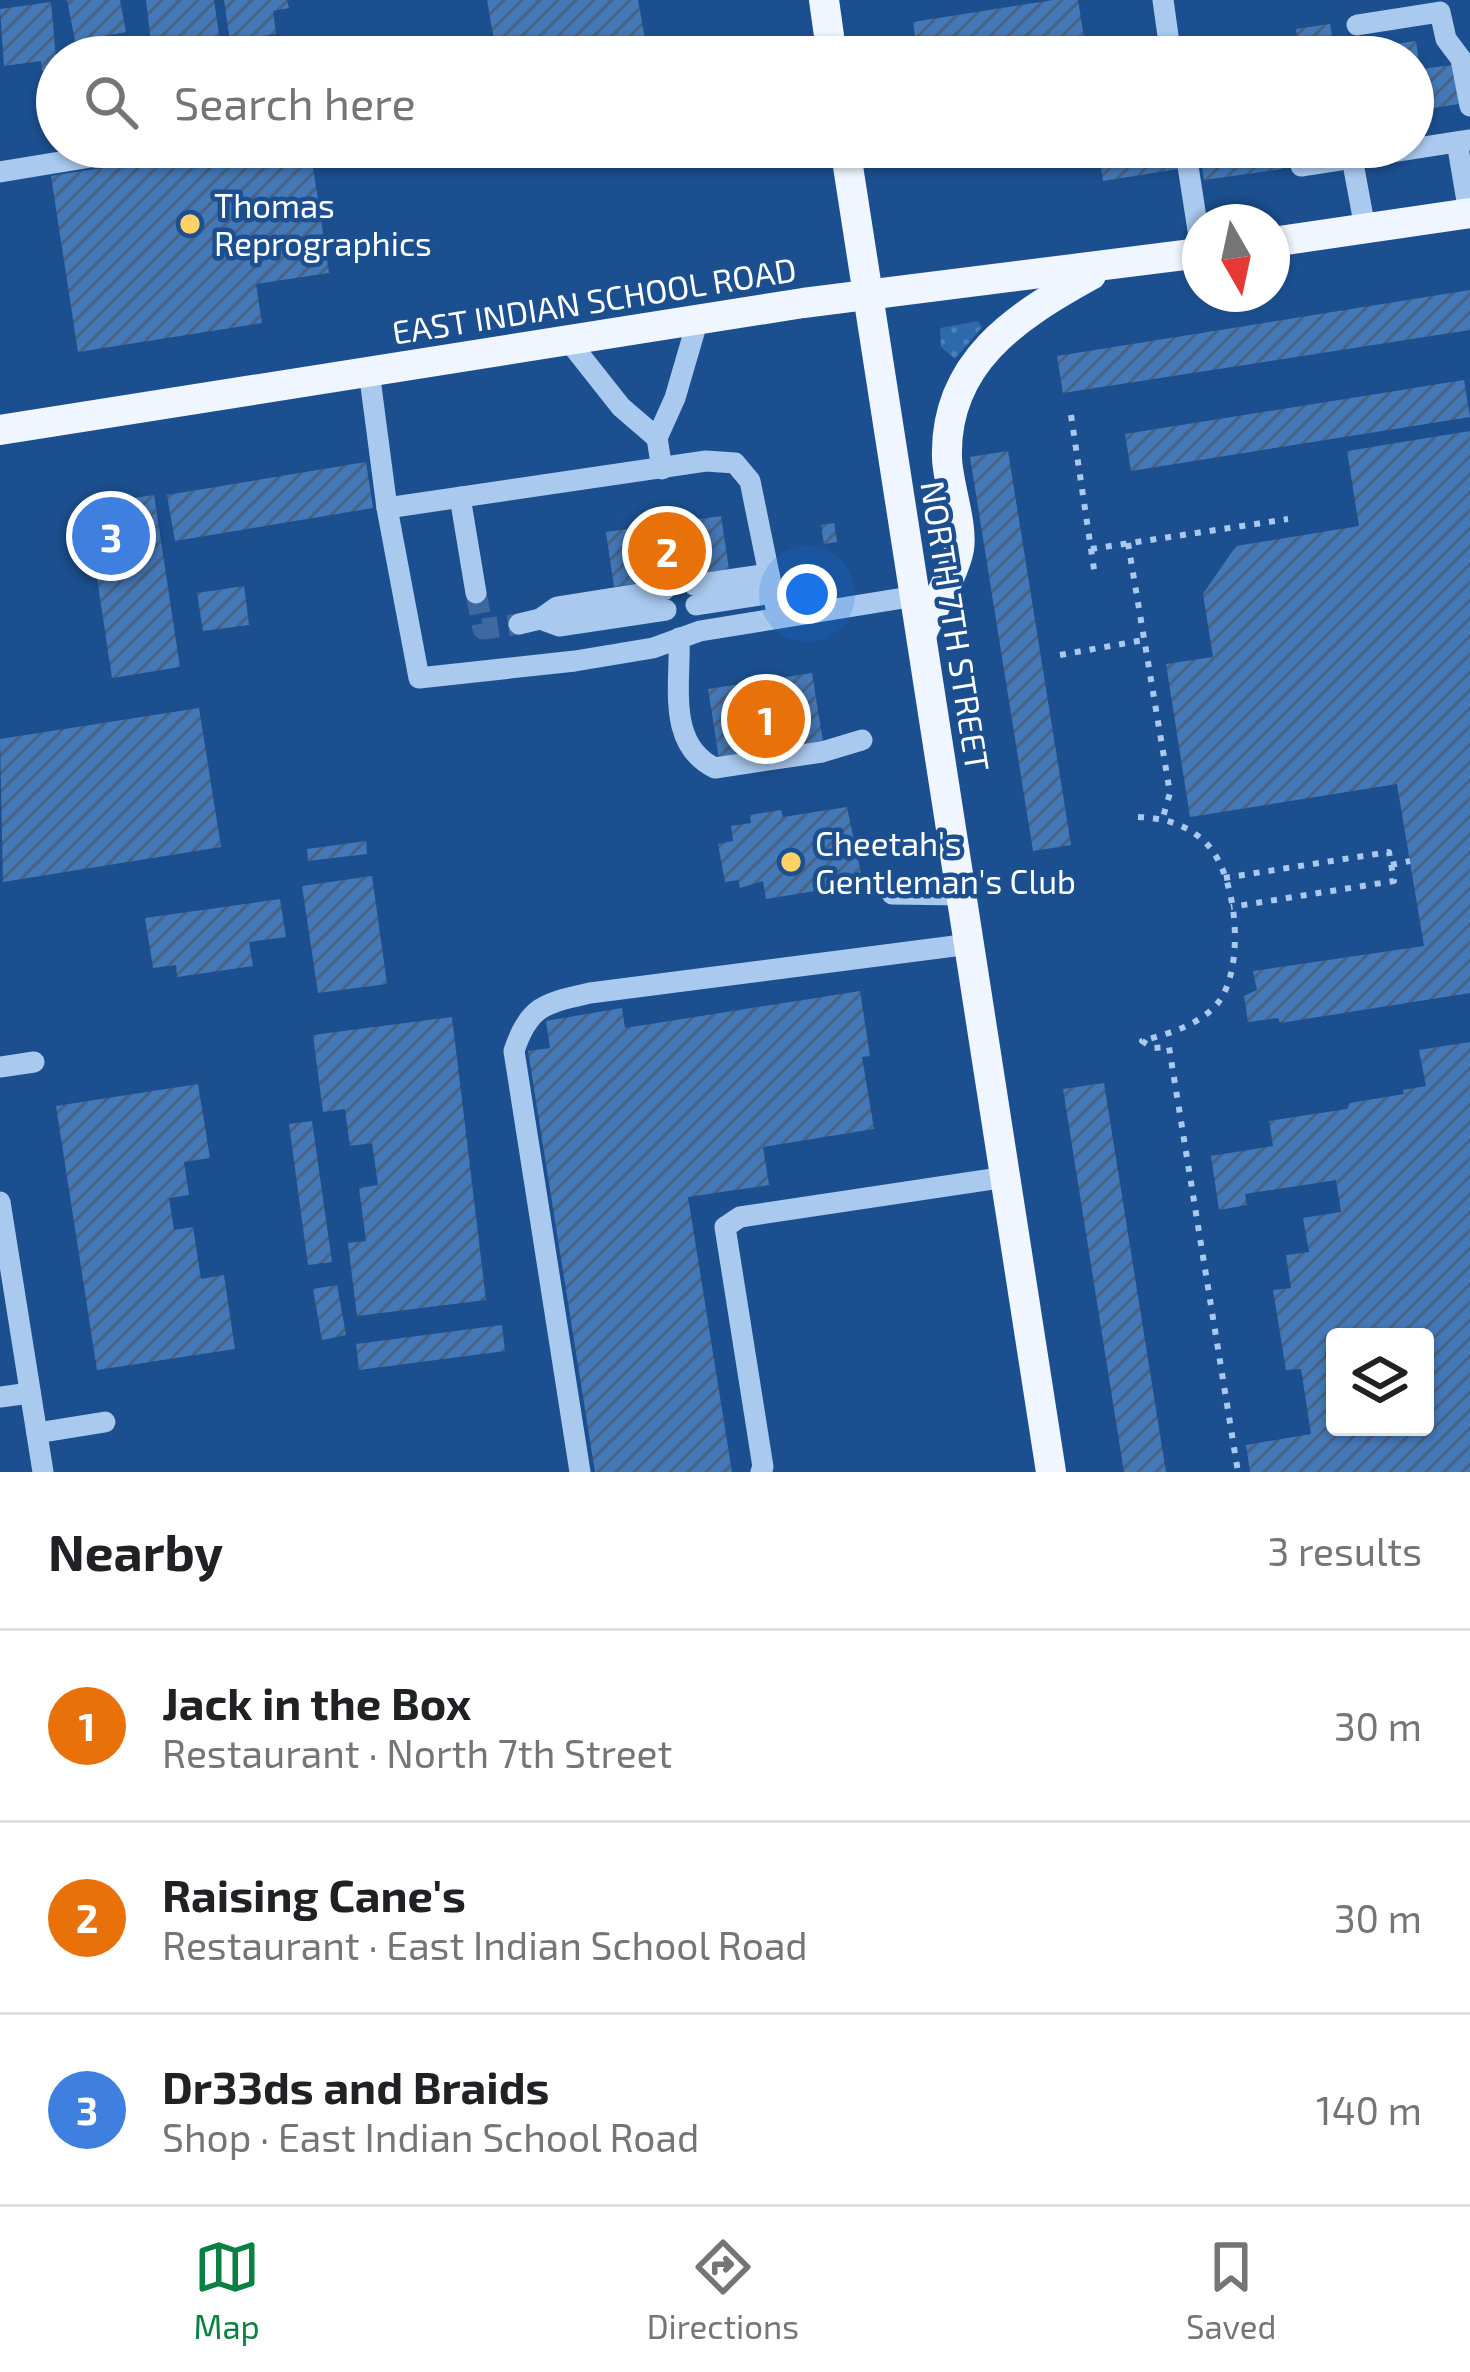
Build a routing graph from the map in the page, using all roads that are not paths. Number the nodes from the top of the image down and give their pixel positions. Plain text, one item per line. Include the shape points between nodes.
1 (824, 0) edge
2 (1163, 0) edge
3 (1357, 25) dead end
4 (829, 36) edge
5 (1168, 36) edge
6 (1470, 106) edge
7 (1463, 141) edge
8 (36, 166) edge
9 (848, 168) edge
10 (1188, 168) edge
11 (1354, 168) edge
12 (0, 172) edge
13 (1193, 204) edge
14 (1470, 213) edge
15 (1365, 228) junction
16 (1290, 239) edge
17 (1182, 251) edge
18 (1107, 266) junction
19 (866, 296) junction
20 (698, 320) junction
21 (568, 340) junction
22 (369, 371) junction
23 (0, 430) edge
24 (657, 438) junction
25 (662, 469) junction
26 (460, 497) junction
27 (387, 508) junction
28 (771, 584) junction
29 (476, 593) tunnel mouth
30 (695, 595) dead end
31 (916, 596) junction
32 (665, 600) dead end
33 (778, 618) junction
34 (530, 621) tunnel mouth
35 (922, 633) junction
36 (679, 638) junction
37 (862, 740) dead end
38 (892, 894) dead end
39 (962, 895) junction
40 (970, 944) junction
41 (34, 1062) dead end
42 (0, 1067) edge
43 (1006, 1177) junction
44 (0, 1202) edge
45 (30, 1393) junction
46 (0, 1397) edge
47 (105, 1422) dead end
48 (37, 1432) junction
49 (43, 1472) edge
50 (580, 1472) edge
51 (761, 1472) edge
52 (1051, 1472) edge

1 - 4 main road
2 - 5 street
3 - 6 street via 1439,12 1461,59
7 - 14 street
8 - 12 street
9 - 19 main road, NORTH 7TH STREET
10 - 13 street
11 - 15 street
14 - 15 main road
15 - 16 main road
17 - 18 main road, EAST INDIAN SCHOOL ROAD
18 - 19 main road, EAST INDIAN SCHOOL ROAD
18 - 35 main road via 1020,318 960,384 947,457 959,548
19 - 20 main road, EAST INDIAN SCHOOL ROAD
19 - 31 main road, NORTH 7TH STREET
20 - 21 main road, EAST INDIAN SCHOOL ROAD
20 - 24 street
21 - 22 main road, EAST INDIAN SCHOOL ROAD
21 - 24 street
22 - 23 main road, EAST INDIAN SCHOOL ROAD
22 - 27 street
24 - 25 street
25 - 26 street
25 - 28 street via 735,463 750,481
26 - 27 street
26 - 29 street
27 - 36 street via 419,678 574,662
28 - 30 street
28 - 33 street
31 - 33 street
31 - 35 main road, NORTH 7TH STREET
32 - 34 street via 559,626
33 - 36 street
35 - 39 main road, NORTH 7TH STREET
36 - 37 street via 682,734 702,761 715,768
38 - 39 street
39 - 40 main road, NORTH 7TH STREET
40 - 43 main road, NORTH 7TH STREET
40 - 50 street via 590,993 546,1003 523,1024 514,1051
41 - 42 street
43 - 51 street via 740,1217 725,1226
43 - 52 main road, NORTH 7TH STREET
44 - 45 street
45 - 46 street
45 - 48 street
47 - 48 street
48 - 49 street

